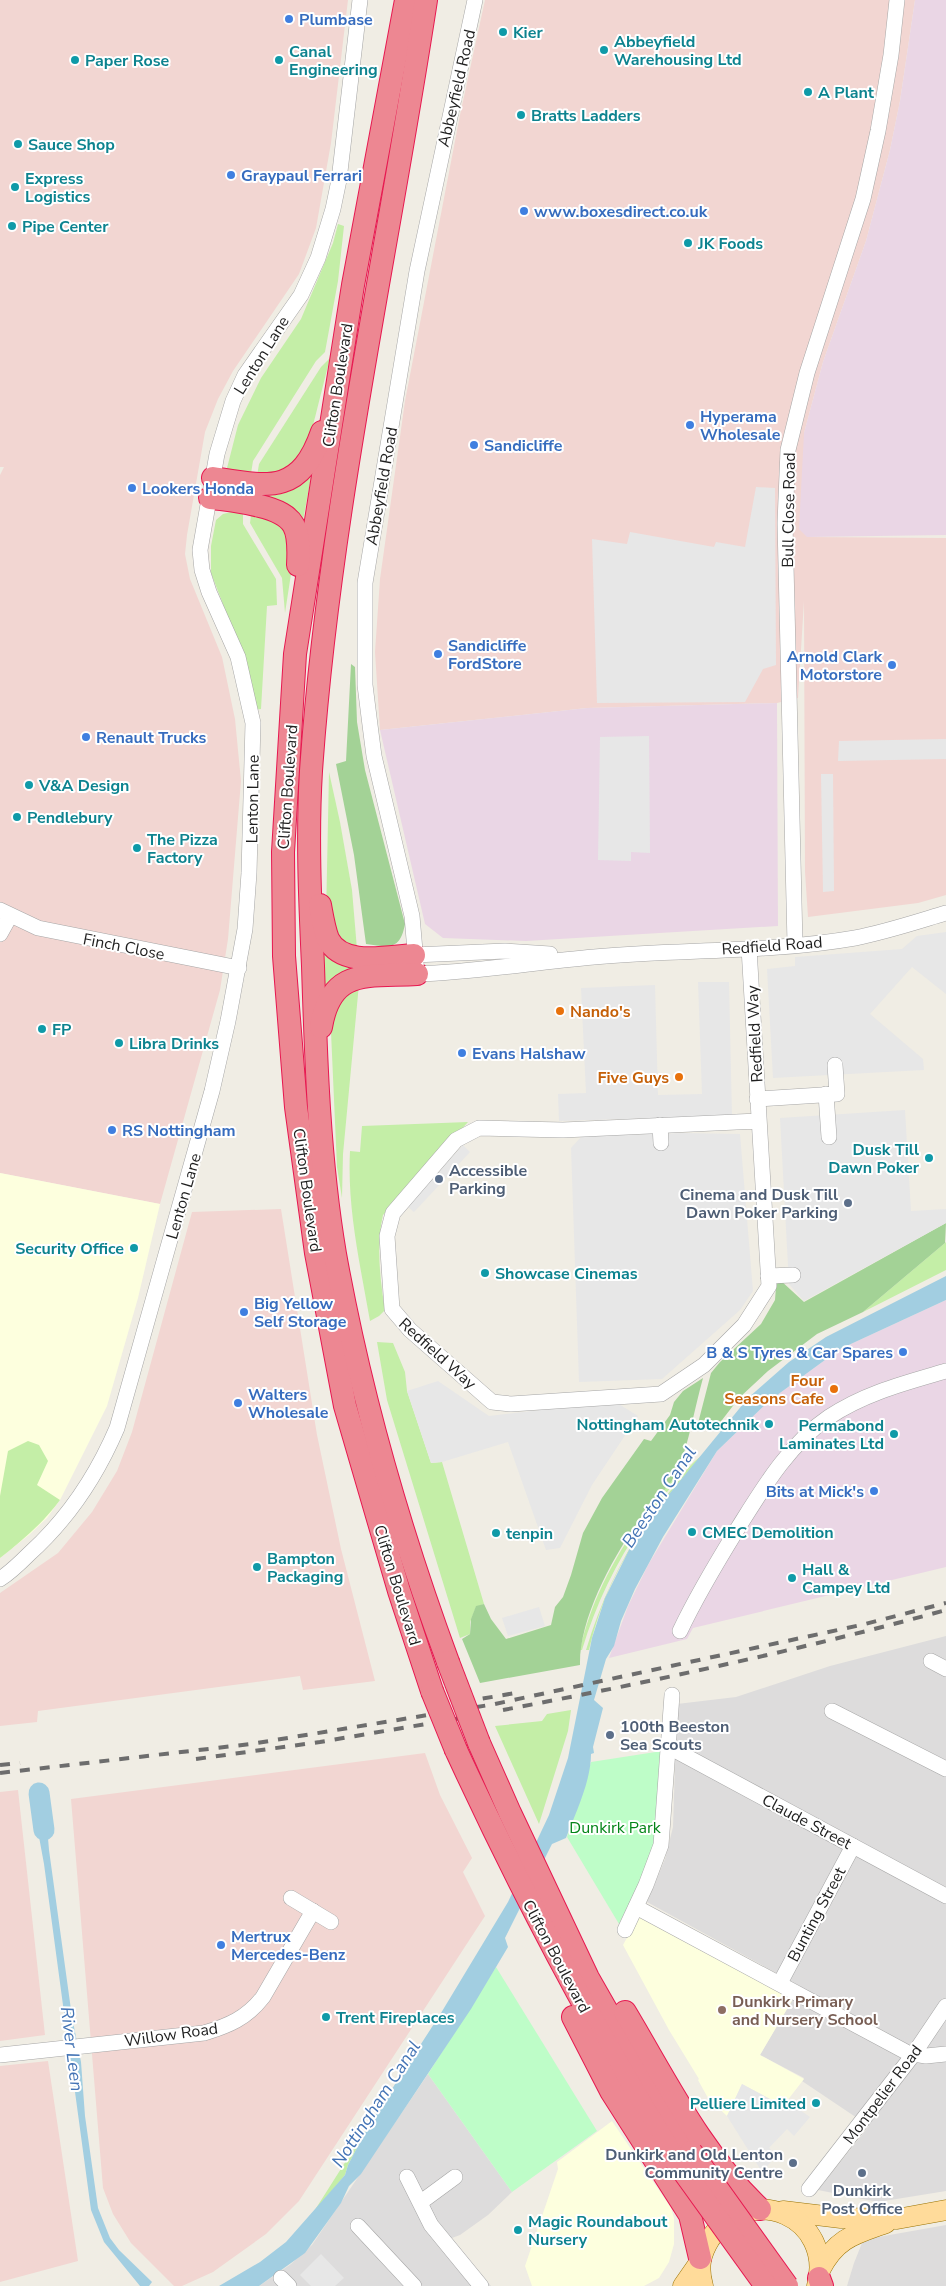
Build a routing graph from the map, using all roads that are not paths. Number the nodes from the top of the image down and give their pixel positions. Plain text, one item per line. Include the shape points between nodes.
1 (360, 0) edge
2 (397, 0) edge
3 (406, 0) edge
4 (426, 0) edge
5 (435, 0) edge
6 (475, 0) edge
7 (897, 0) edge
8 (391, 77) junction
9 (414, 82) junction
10 (342, 358) junction
11 (211, 488) junction
12 (295, 654) junction
13 (309, 858) junction
14 (5, 913) edge
15 (946, 913) edge
16 (0, 934) edge
17 (795, 944) junction
18 (749, 948) junction
19 (416, 964) junction
20 (239, 968) junction
21 (836, 1065) dead end
22 (317, 1084) junction
23 (826, 1094) junction
24 (756, 1099) junction
25 (758, 1121) junction
26 (660, 1125) junction
27 (829, 1137) dead end
28 (661, 1143) dead end
29 (793, 1275) dead end
30 (768, 1276) junction
31 (946, 1371) edge
32 (0, 1579) edge
33 (680, 1631) dead end
34 (931, 1661) dead end
35 (946, 1669) edge
36 (672, 1695) dead end
37 (832, 1711) dead end
38 (667, 1746) junction
39 (946, 1769) edge
40 (853, 1846) junction
41 (546, 1890) junction
42 (946, 1896) edge
43 (290, 1898) dead end
44 (530, 1907) junction
45 (636, 1907) junction
46 (313, 1911) junction
47 (331, 1922) dead end
48 (625, 1930) dead end
49 (780, 1983) junction
50 (946, 2006) edge
51 (946, 2054) edge
52 (0, 2055) edge
53 (913, 2055) junction
54 (683, 2156) junction
55 (407, 2177) dead end
56 (455, 2177) dead end
57 (817, 2186) dead end
58 (421, 2202) junction
59 (768, 2210) junction
60 (946, 2210) edge
61 (897, 2218) junction
62 (358, 2226) dead end
63 (700, 2260) junction
64 (820, 2280) edge
65 (414, 2286) edge
66 (481, 2286) edge
67 (683, 2286) edge
68 (703, 2286) edge
69 (766, 2286) edge
70 (787, 2286) edge

1 - 11 street, Lenton Lane via 333,209 318,258 301,294 245,375 232,401
2 - 8 highway
3 - 8 highway, Clifton Boulevard
4 - 9 highway, Clifton Boulevard
5 - 9 highway
6 - 19 street, Abbeyfield Road via 417,271 365,583 365,685 374,756 412,916
7 - 17 street, Bull Close Road via 882,112 863,200 807,372 788,450 785,524
8 - 10 highway, Clifton Boulevard
9 - 13 highway, Clifton Boulevard via 329,585 311,773
10 - 11 highway via 315,451 294,478 282,482
10 - 12 highway, Clifton Boulevard
11 - 12 highway via 239,501 284,513 292,522 299,548
11 - 20 street, Lenton Lane via 200,550 202,570 238,657 253,723 249,873
12 - 44 highway, Clifton Boulevard, bridge via 283,862 284,956 296,1107 316,1253 345,1406 423,1668 456,1750
13 - 19 highway via 329,940 343,954
13 - 22 highway, Clifton Boulevard
14 - 16 street, Finch Close
14 - 20 street, Finch Close via 38,928
15 - 17 street, Redfield Road via 855,937
17 - 18 street, Redfield Road
18 - 19 street, Redfield Road via 595,956 505,951
18 - 24 street, Redfield Way
19 - 22 highway via 344,982 336,990 326,1005 323,1019
20 - 32 street, Lenton Lane via 212,1090 117,1428 104,1459 81,1497 52,1534
21 - 23 street via 837,1094
22 - 41 highway, Clifton Boulevard, bridge via 335,1250 368,1414 448,1662 479,1743
23 - 24 street
23 - 27 street
24 - 25 street, Redfield Way
25 - 26 street, Redfield Way
25 - 30 street, Redfield Way
26 - 28 street
26 - 30 street, Redfield Way via 563,1130 479,1128 456,1140 393,1213 389,1224 387,1236 394,1313 492,1402 511,1404 662,1394 704,1366 744,1326 768,1286
29 - 30 street
31 - 33 street via 852,1403 828,1418 798,1444 752,1505
34 - 35 street
36 - 38 street
37 - 39 street
38 - 40 street, Claude Street
38 - 45 street via 661,1845
40 - 42 street, Claude Street
40 - 49 street, Bunting Street
41 - 54 highway, Clifton Boulevard via 588,1978 648,2083
41 - 59 highway via 717,2160 737,2188
43 - 46 street
44 - 54 highway, Clifton Boulevard via 605,2045
44 - 63 highway via 567,2006 611,2091 690,2215
45 - 48 street
45 - 49 street
46 - 47 street
46 - 52 street, Willow Road via 255,2008 229,2026 204,2033
49 - 53 street
50 - 53 street, Montpelier Road
51 - 53 street
53 - 57 street, Montpelier Road
54 - 69 highway, Clifton Boulevard, bridge
54 - 70 highway, Clifton Boulevard, bridge
55 - 58 street
56 - 58 street
58 - 66 street via 432,2225
59 - 61 main road via 841,2218
59 - 63 main road via 747,2211 722,2224
59 - 64 main road via 790,2216 811,2237 817,2250
60 - 61 main road
61 - 64 main road via 842,2241 827,2257
62 - 65 street
63 - 67 main road
63 - 68 main road

